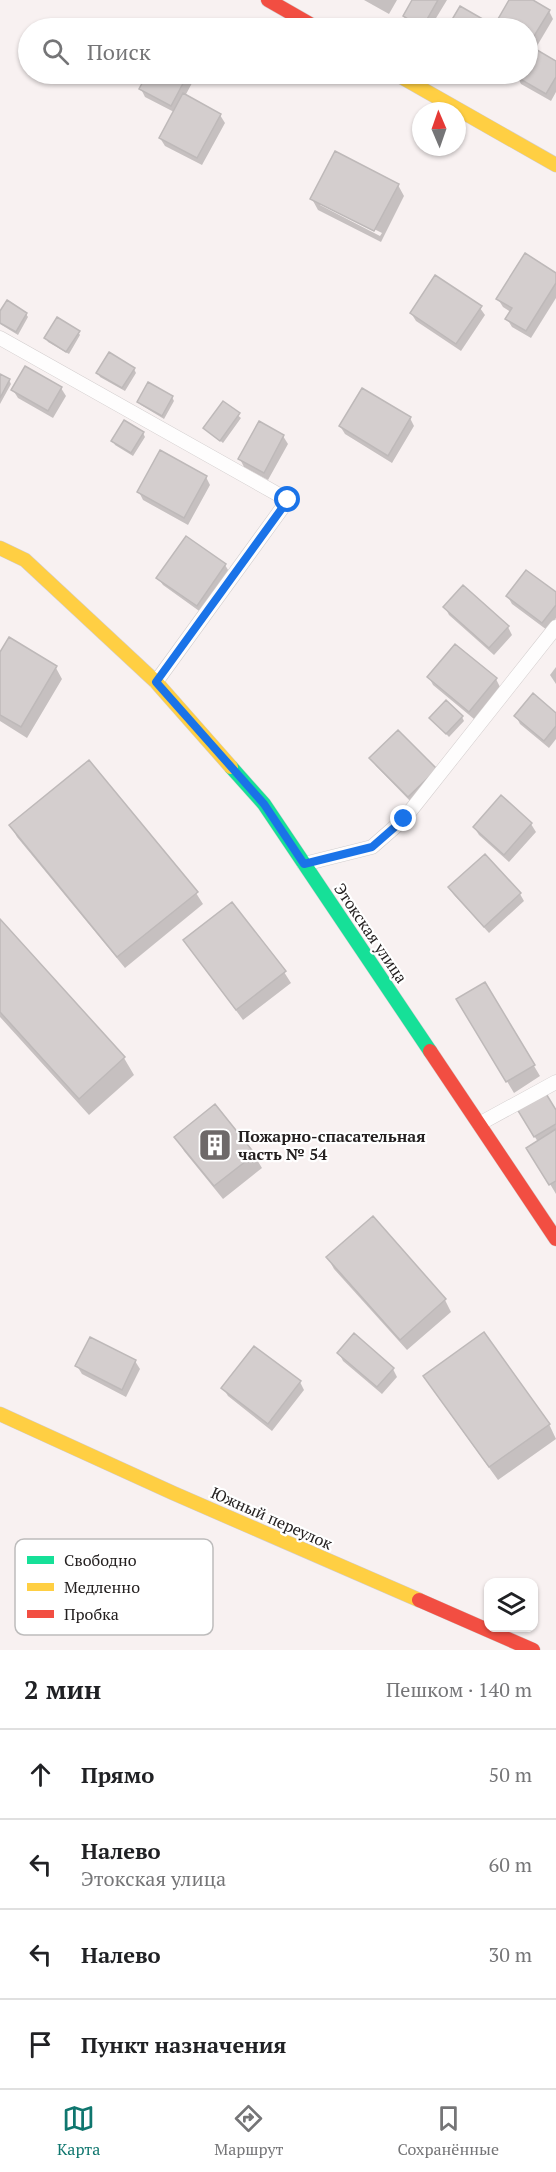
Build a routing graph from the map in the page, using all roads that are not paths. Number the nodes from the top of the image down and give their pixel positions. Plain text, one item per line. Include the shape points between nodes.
1 (267, 0) edge
2 (299, 18) edge
3 (414, 84) edge
4 (556, 165) edge
5 (0, 338) edge
6 (0, 548) edge
7 (556, 627) edge
8 (156, 682) junction
9 (304, 864) junction
10 (556, 1082) edge
11 (479, 1124) junction
12 (556, 1239) edge
13 (0, 1414) edge
14 (533, 1650) edge

1 - 2 main road
3 - 4 main road
5 - 8 lane via 288,500
6 - 8 main road, Этокская улица via 25,560
7 - 9 lane via 404,819 372,847
8 - 9 main road, Этокская улица via 264,804
9 - 11 main road, Этокская улица
10 - 11 lane
11 - 12 main road, Этокская улица
13 - 14 main road, Южный переулок

